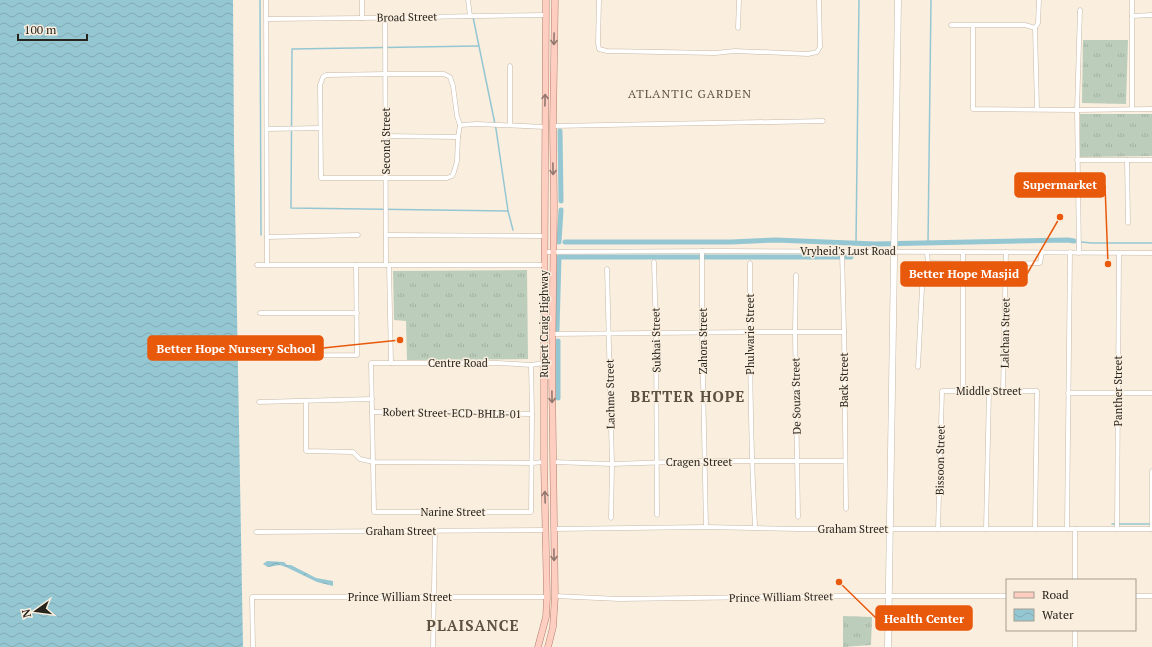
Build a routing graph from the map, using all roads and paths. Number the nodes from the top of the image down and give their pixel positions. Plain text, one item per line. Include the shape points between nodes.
1 (266, 0) edge
2 (362, 0) edge
3 (468, 0) edge
4 (546, 0) edge
5 (555, 0) edge
6 (598, 0) edge
7 (738, 0) edge
8 (819, 0) edge
9 (898, 0) edge
10 (1039, 0) edge
11 (1132, 0) edge
12 (1080, 10) dead end
13 (546, 15) junction
14 (1152, 15) edge
15 (470, 16) junction
16 (1132, 16) junction
17 (362, 18) junction
18 (386, 18) junction
19 (267, 19) junction
20 (951, 25) dead end
21 (973, 26) junction
22 (738, 28) dead end
23 (1035, 28) junction
24 (510, 66) dead end
25 (386, 74) junction
26 (1037, 109) junction
27 (1132, 109) junction
28 (1152, 109) edge
29 (1077, 110) junction
30 (823, 121) dead end
31 (460, 125) junction
32 (510, 125) junction
33 (553, 126) junction
34 (545, 127) junction
35 (267, 128) junction
36 (320, 128) junction
37 (386, 136) junction
38 (458, 137) junction
39 (1077, 160) junction
40 (1127, 160) junction
41 (1152, 160) edge
42 (386, 178) junction
43 (1128, 223) dead end
44 (386, 235) junction
45 (358, 236) dead end
46 (544, 236) junction
47 (267, 237) junction
48 (894, 246) junction
49 (544, 252) junction
50 (553, 252) junction
51 (702, 252) junction
52 (842, 252) junction
53 (927, 252) junction
54 (963, 252) junction
55 (1006, 252) junction
56 (1042, 252) junction
57 (1070, 252) junction
58 (1079, 253) junction
59 (1119, 253) junction
60 (1152, 253) edge
61 (654, 262) dead end
62 (750, 262) dead end
63 (928, 263) junction
64 (963, 263) junction
65 (1006, 264) junction
66 (257, 265) dead end
67 (267, 265) junction
68 (356, 265) junction
69 (388, 265) junction
70 (544, 265) junction
71 (607, 269) dead end
72 (796, 275) dead end
73 (260, 313) dead end
74 (357, 313) junction
75 (702, 332) junction
76 (750, 332) junction
77 (795, 332) junction
78 (844, 332) junction
79 (656, 333) junction
80 (552, 334) junction
81 (608, 334) junction
82 (258, 356) dead end
83 (391, 363) junction
84 (544, 363) junction
85 (531, 365) junction
86 (918, 367) dead end
87 (942, 391) joint
88 (963, 391) junction
89 (989, 391) junction
90 (1004, 391) junction
91 (1068, 393) junction
92 (1152, 393) edge
93 (1118, 394) junction
94 (372, 400) junction
95 (306, 401) junction
96 (259, 402) dead end
97 (372, 412) junction
98 (532, 414) junction
99 (704, 461) junction
100 (797, 461) junction
101 (845, 461) junction
102 (372, 462) junction
103 (544, 462) junction
104 (553, 462) junction
105 (657, 462) junction
106 (752, 462) junction
107 (532, 463) junction
108 (612, 464) junction
109 (1152, 471) edge
110 (846, 509) dead end
111 (657, 515) dead end
112 (798, 516) dead end
113 (610, 518) dead end
114 (755, 525) dead end
115 (554, 528) junction
116 (706, 528) junction
117 (890, 529) junction
118 (938, 529) junction
119 (986, 529) junction
120 (1035, 529) junction
121 (1067, 529) junction
122 (1075, 529) junction
123 (1117, 529) junction
124 (1152, 529) edge
125 (546, 530) junction
126 (435, 531) junction
127 (256, 532) dead end
128 (1075, 579) edge
129 (547, 596) junction
130 (555, 596) junction
131 (889, 596) junction
132 (1006, 596) edge
133 (1136, 596) edge
134 (1152, 596) edge
135 (434, 597) junction
136 (1075, 631) edge
137 (253, 647) edge
138 (433, 647) edge
139 (538, 647) edge
140 (548, 647) edge
141 (888, 647) edge
142 (1075, 647) edge

1 - 19 street
2 - 17 street
3 - 15 street
4 - 13 main road, Rupert Craig Highway
5 -> 33 main road, Rupert Craig Highway
6 - 8 street via 599,49 808,54 818,52 820,47
7 - 22 street
9 - 48 main road
10 - 23 street via 1038,23
11 - 16 street
12 - 29 street
13 - 15 street, Broad Street
34 -> 13 main road, Rupert Craig Highway
14 - 16 street
15 - 18 street, Broad Street
16 - 27 street
17 - 18 street, Broad Street
17 - 19 street, Broad Street
18 - 25 street, Second Street
19 - 35 street
20 - 21 street
21 - 23 street via 1025,25
21 - 26 street via 973,109
23 - 26 street
24 - 32 street
25 - 31 street via 450,77 454,86
25 - 36 street via 324,75 320,85
25 - 37 street, Second Street
26 - 29 street
27 - 28 street
27 - 29 street
29 - 39 street
30 - 33 street
31 - 32 street
31 - 38 street
32 - 34 street
33 -> 50 main road, Rupert Craig Highway
34 - 46 main road, Rupert Craig Highway
35 - 36 street
35 - 47 street
36 - 42 street via 321,178
37 - 38 street
37 - 42 street, Second Street
38 - 42 street via 457,161 452,176
39 - 40 street
39 - 58 street
40 - 41 street
40 - 43 street
42 - 44 street, Second Street
44 - 46 street
44 - 69 street, Second Street
45 - 47 street
46 - 49 main road, Rupert Craig Highway
47 - 67 street
48 - 52 street, Vryheid's Lust Road
48 - 53 street, Vryheid's Lust Road
48 - 117 main road
49 - 50 street, Vryheid's Lust Road
49 - 70 main road, Rupert Craig Highway
50 - 51 street, Vryheid's Lust Road
50 - 80 main road, Rupert Craig Highway
51 - 52 street, Vryheid's Lust Road
51 - 75 street, Zahora Street
52 - 78 street, Back Street
53 - 54 street, Vryheid's Lust Road
53 - 63 street
54 - 55 street, Vryheid's Lust Road
54 - 64 street
55 - 56 street, Vryheid's Lust Road
55 - 65 street, Lalchan Street
56 - 57 street, Vryheid's Lust Road
56 - 65 street via 1040,263
57 - 58 street, Vryheid's Lust Road
57 - 91 street
58 - 59 street, Vryheid's Lust Road
59 - 60 street, Vryheid's Lust Road
59 - 93 street, Panther Street
61 - 79 street, Sukhai Street
62 - 76 street, Phulwarie Street
63 - 64 street
63 - 86 street via 923,268
64 - 65 street
64 - 88 street
65 - 90 street, Lalchan Street
66 - 67 street
67 - 68 street
68 - 69 street
68 - 74 street
69 - 70 street
69 - 83 street, Second Street
70 - 84 main road, Rupert Craig Highway
71 - 81 street, Lachme Street
72 - 77 street, De Souza Street
73 - 74 street
74 - 82 street via 357,355
75 - 76 street
75 - 79 street
75 - 99 street, Zahora Street
76 - 77 street
76 - 106 street, Phulwarie Street
77 - 78 street
77 - 100 street, De Souza Street
78 - 101 street, Back Street
79 - 81 street
79 - 105 street, Sukhai Street
80 - 81 street
80 -> 104 main road, Rupert Craig Highway
81 - 108 street, Lachme Street
83 - 85 street, Centre Road
83 - 94 street, Centre Road via 371,363
84 - 85 street, Centre Road
84 - 103 main road, Rupert Craig Highway
85 - 98 street
87 - 88 street, Middle Street
87 - 118 street, Bissoon Street
88 - 89 street, Middle Street
89 - 90 street, Middle Street
89 - 119 street
90 - 120 street, Middle Street via 1037,391
91 - 93 street
91 - 121 street
92 - 93 street
93 - 123 street, Panther Street
94 - 95 street
94 - 97 street
95 - 96 street
95 - 102 street via 306,452 353,452 360,459
97 - 98 street, Robert Street-ECD-BHLB-01
97 - 102 street
98 - 107 street
99 - 105 street, Cragen Street
99 - 106 street, Cragen Street
99 - 116 street, Zahora Street
100 - 101 street, Cragen Street
100 - 106 street, Cragen Street
100 - 112 street, De Souza Street
101 - 110 street, Back Street
102 - 107 street
102 - 107 street, Narine Street via 374,512 531,512
103 - 107 street
125 -> 103 main road, Rupert Craig Highway
104 - 108 street, Cragen Street
104 - 115 main road, Rupert Craig Highway
105 - 108 street, Cragen Street
105 - 111 street, Sukhai Street
106 - 114 street, Phulwarie Street
108 - 113 street, Lachme Street
109 - 124 street
115 - 116 street, Graham Street
115 -> 130 main road, Rupert Craig Highway
116 - 117 street, Graham Street
117 - 118 street, Graham Street
117 - 131 main road
118 - 119 street, Graham Street
119 - 120 street, Graham Street
120 - 121 street, Graham Street
121 - 122 street, Graham Street
122 - 123 street, Graham Street
122 - 128 street
123 - 124 street, Graham Street
125 - 126 street, Graham Street
125 - 129 main road, Rupert Craig Highway
126 - 127 street, Graham Street
126 - 135 street
129 - 135 street, Prince William Street
129 - 139 main road, Rupert Craig Highway via 546,617
130 - 131 street, Prince William Street via 619,599
130 - 140 main road, Rupert Craig Highway via 553,627
131 - 132 street, Prince William Street
131 - 141 main road
133 - 134 street
135 - 137 street, Prince William Street via 252,597
135 - 138 street
136 - 142 street

